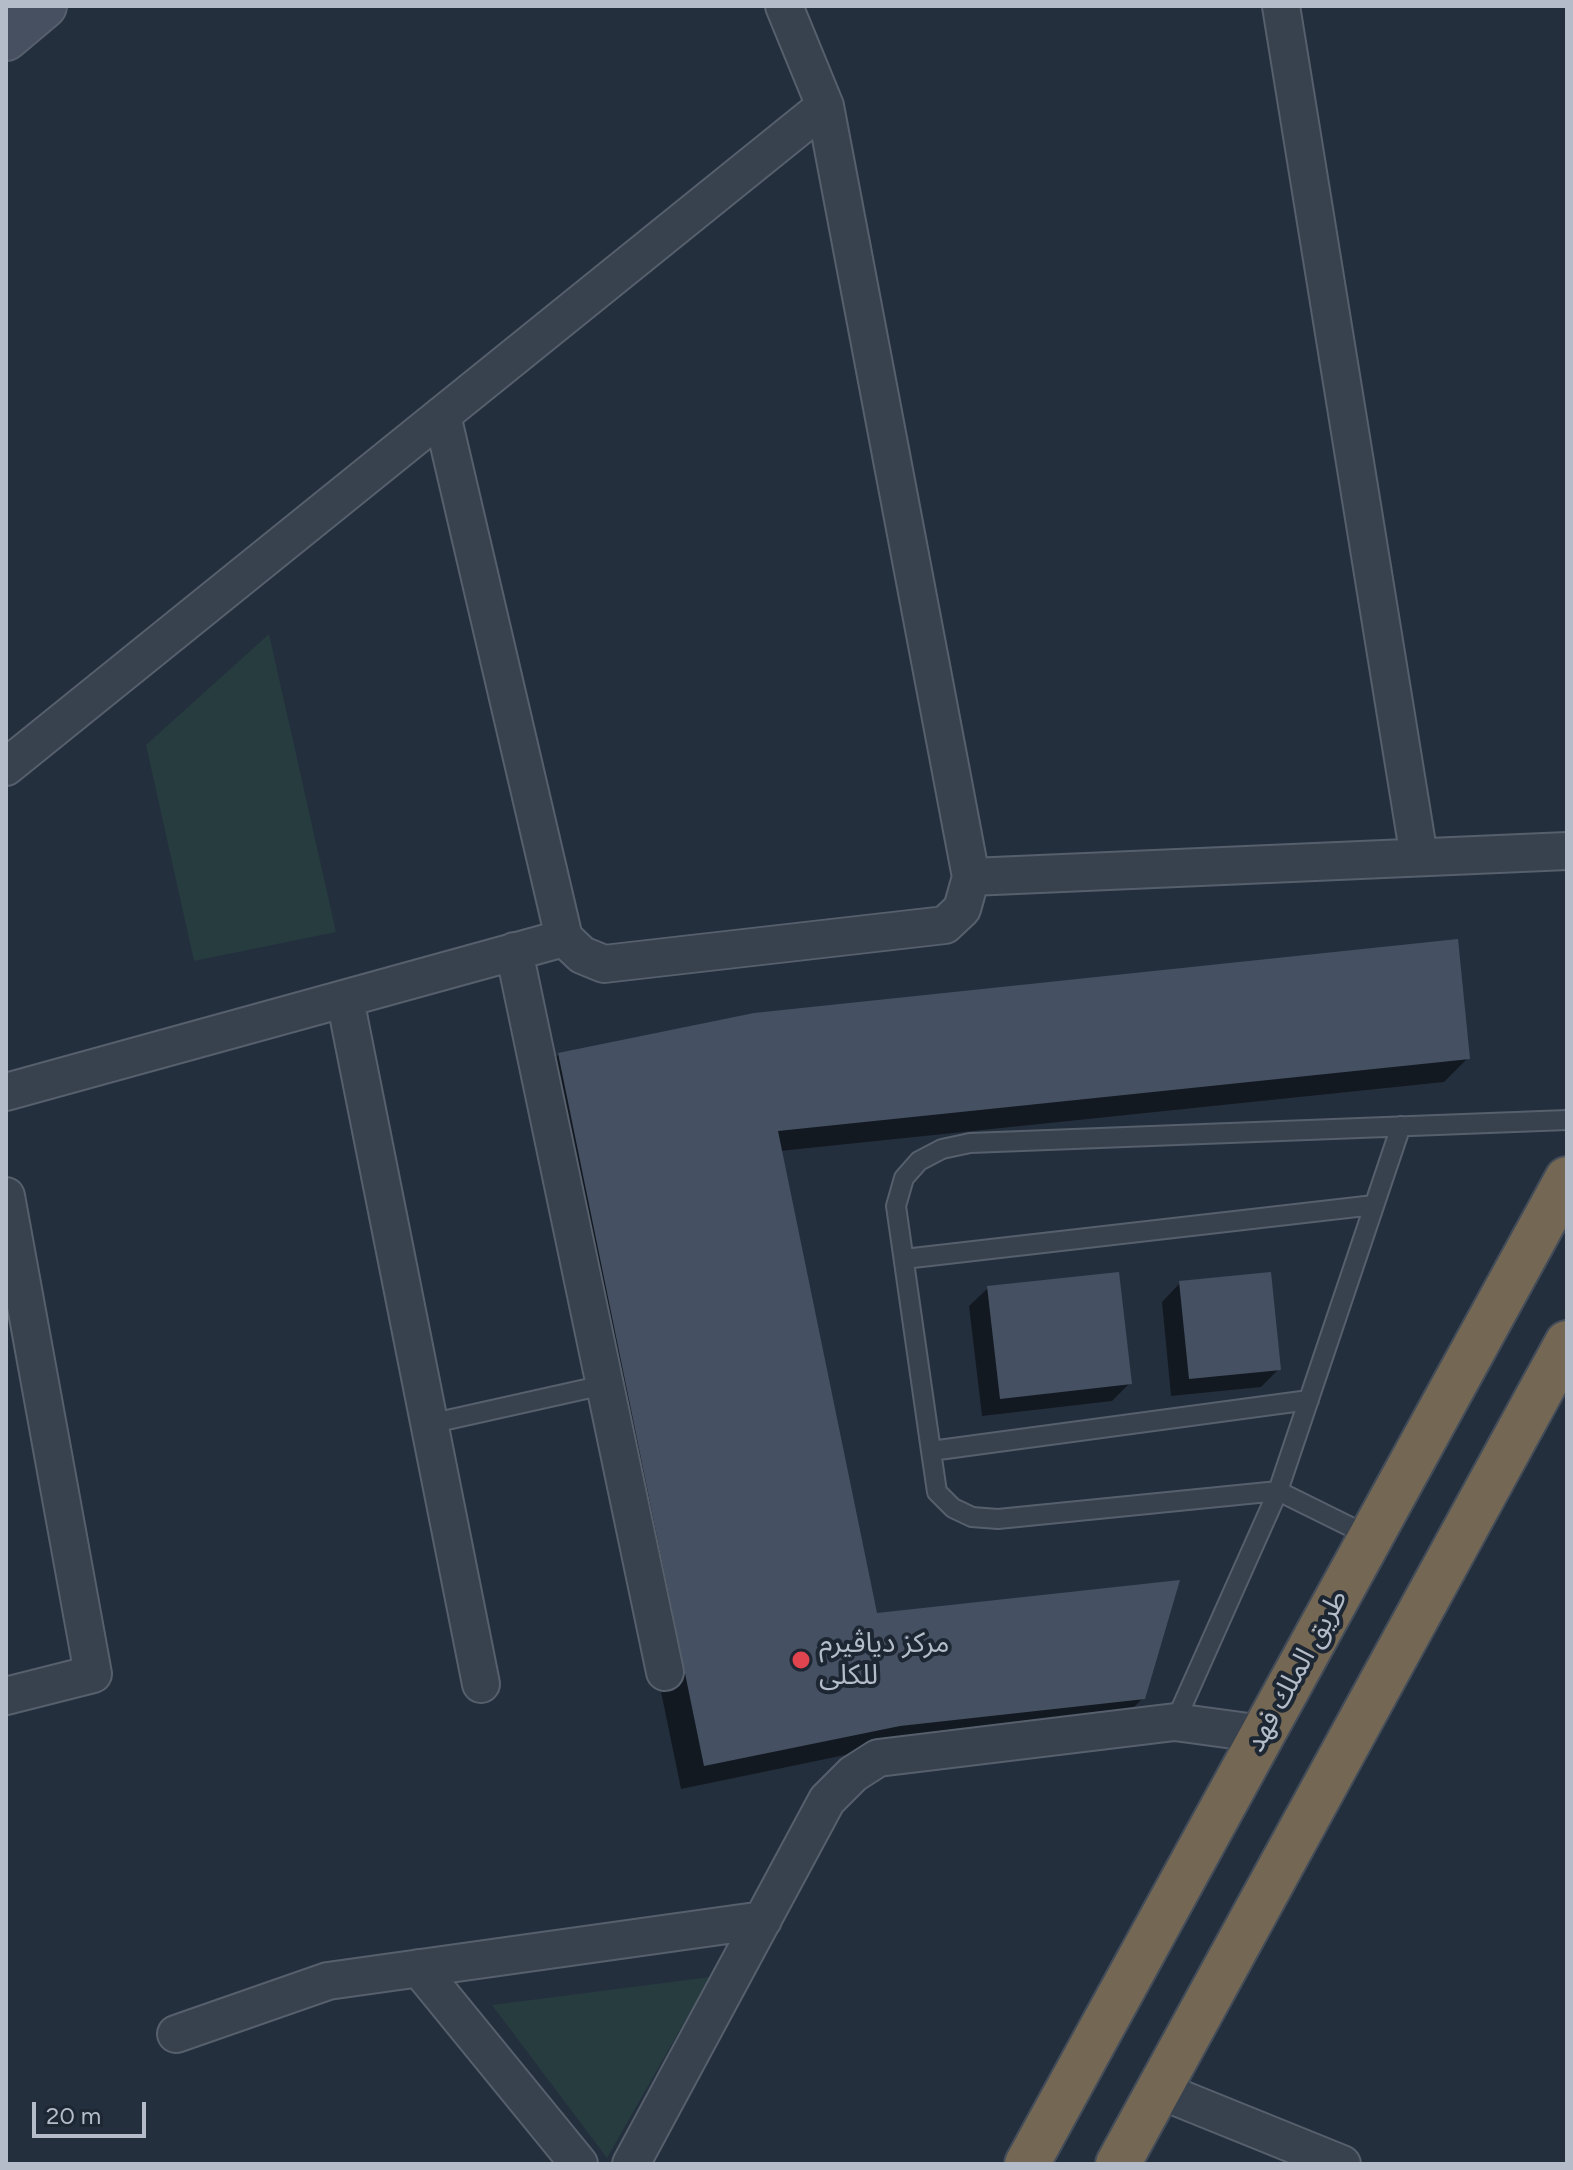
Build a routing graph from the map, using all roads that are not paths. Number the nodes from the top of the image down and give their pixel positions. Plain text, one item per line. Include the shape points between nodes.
1 (44, 6) edge
2 (784, 6) edge
3 (1281, 6) edge
4 (6, 38) edge
5 (825, 106) junction
6 (442, 415) junction
7 (6, 767) edge
8 (1567, 851) edge
9 (1419, 857) junction
10 (971, 877) junction
11 (564, 938) junction
12 (514, 951) junction
13 (345, 999) junction
14 (6, 1092) edge
15 (1567, 1120) edge
16 (1401, 1126) junction
17 (1567, 1179) edge
18 (6, 1196) edge
19 (1374, 1205) junction
20 (904, 1259) junction
21 (1567, 1343) edge
22 (604, 1385) junction
23 (1309, 1400) junction
24 (429, 1424) junction
25 (931, 1451) junction
26 (1278, 1491) junction
27 (1371, 1537) junction
28 (665, 1672) dead end
29 (481, 1684) dead end
30 (6, 1696) edge
31 (1175, 1722) junction
32 (1263, 1734) junction
33 (763, 1920) junction
34 (419, 1968) junction
35 (176, 2034) dead end
36 (1159, 2090) junction
37 (1303, 2157) edge
38 (579, 2164) edge
39 (631, 2164) edge
40 (1027, 2164) edge
41 (1118, 2164) edge
42 (1342, 2164) edge

1 - 4 street
2 - 5 street
3 - 9 street
5 - 6 street
5 - 10 street
6 - 7 street
6 - 11 street
8 - 9 street
9 - 10 street
10 - 11 street via 962,909 945,925 604,964 582,955
11 - 12 street
12 - 13 street
12 - 22 street
13 - 14 street
13 - 24 street
15 - 16 lane
16 - 19 lane
16 - 20 lane via 970,1143 942,1149 919,1161 904,1178 896,1206
17 - 27 highway, طريق الملك فهد
18 - 30 street via 93,1674
19 - 20 lane
19 - 23 lane
20 - 25 lane
21 - 36 highway
22 - 24 lane
22 - 28 street
23 - 25 lane
23 - 26 lane
24 - 29 street
25 - 26 lane via 937,1492 972,1517 998,1519
26 - 27 lane
26 - 31 lane
27 - 32 highway, طريق الملك فهد
31 - 32 street
31 - 33 street via 878,1758 827,1800
32 - 40 highway, طريق الملك فهد
33 - 34 street
33 - 39 street
34 - 35 street via 328,1981
34 - 38 street
36 - 37 street
36 - 41 highway
37 - 42 street

